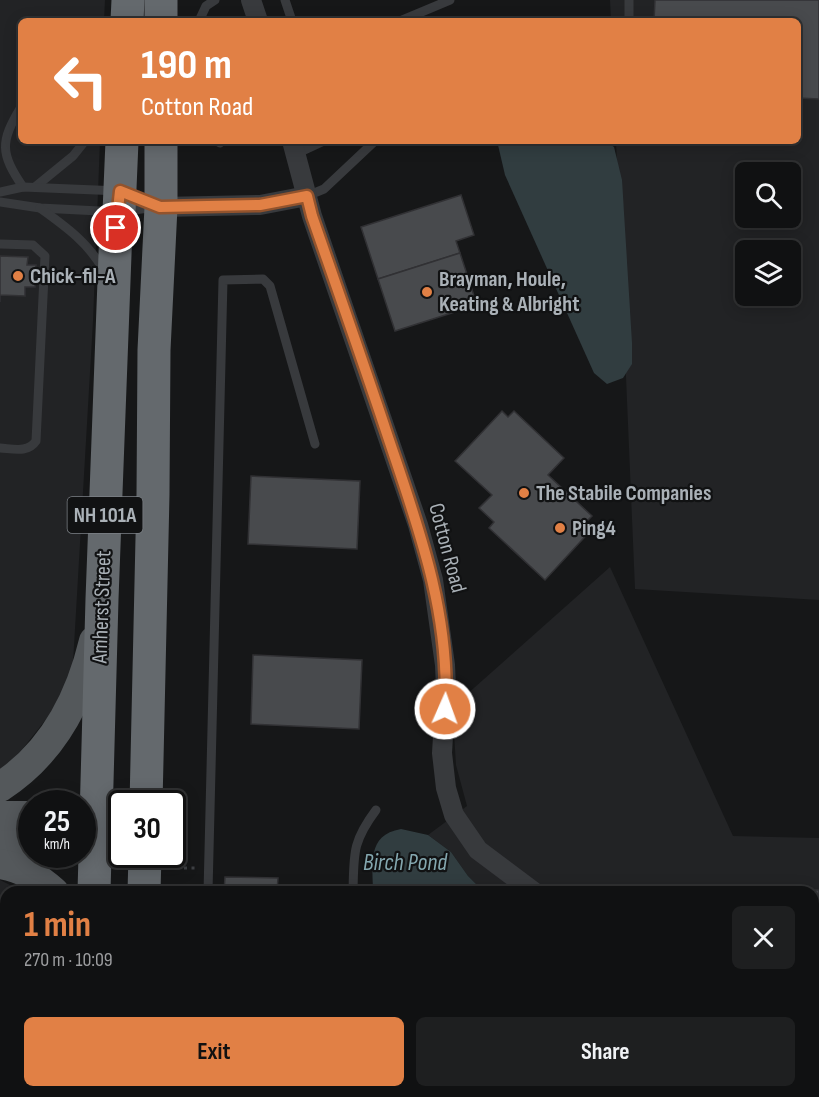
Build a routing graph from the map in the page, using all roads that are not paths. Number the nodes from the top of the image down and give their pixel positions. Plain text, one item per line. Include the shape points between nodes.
1 (128, 0) edge
2 (161, 0) edge
3 (215, 0) edge
4 (251, 0) edge
5 (285, 0) edge
6 (450, 0) edge
7 (629, 0) edge
8 (128, 18) edge
9 (160, 18) edge
10 (200, 18) edge
11 (257, 18) edge
12 (291, 18) edge
13 (407, 18) edge
14 (629, 18) edge
15 (18, 112) edge
16 (83, 144) edge
17 (122, 144) edge
18 (161, 144) edge
19 (309, 144) edge
20 (372, 144) edge
21 (294, 147) edge
22 (23, 187) junction
23 (36, 187) junction
24 (0, 192) edge
25 (307, 196) junction
26 (120, 201) junction
27 (0, 202) edge
28 (160, 207) junction
29 (40, 208) junction
30 (0, 244) edge
31 (114, 290) junction
32 (315, 444) dead end
33 (0, 448) edge
34 (102, 599) junction
35 (0, 787) edge
36 (146, 790) edge
37 (376, 810) dead end
38 (0, 816) edge
39 (18, 816) edge
40 (100, 832) edge
41 (18, 845) edge
42 (0, 846) edge
43 (0, 864) edge
44 (46, 886) edge
45 (95, 886) edge
46 (208, 886) edge
47 (353, 886) edge
48 (525, 886) edge

1 - 8 highway
2 - 9 highway
3 - 10 lane via 206,6
4 - 11 street
5 - 12 lane
6 - 13 lane
7 - 14 lane
15 - 22 lane via 8,128 4,148
16 - 23 lane
17 - 26 highway, Amherst Street / NH 101A
18 - 28 highway, NH 101A
19 - 21 lane
20 - 25 lane via 324,189
21 - 25 street, Cotton Road
22 - 23 lane
22 - 24 lane
23 - 26 lane
25 - 28 street via 260,205
25 - 48 street, Cotton Road via 433,580 445,665 442,753 454,815 478,850
26 - 28 lane
26 - 28 lane
26 - 29 lane
26 - 31 highway, Amherst Street / NH 101A
27 - 29 lane
28 - 36 highway, NH 101A
29 - 31 lane via 74,232 99,262
30 - 33 lane via 33,245 45,256 36,441 26,450
31 - 34 highway, Amherst Street / NH 101A
32 - 46 lane via 270,286 263,279 223,280
34 - 35 main road via 84,678 68,715 48,745
34 - 40 highway, Amherst Street / NH 101A
37 - 47 lane via 355,846
38 - 39 main road
40 - 45 highway, Amherst Street / NH 101A
41 - 42 main road
43 - 44 main road via 19,868

